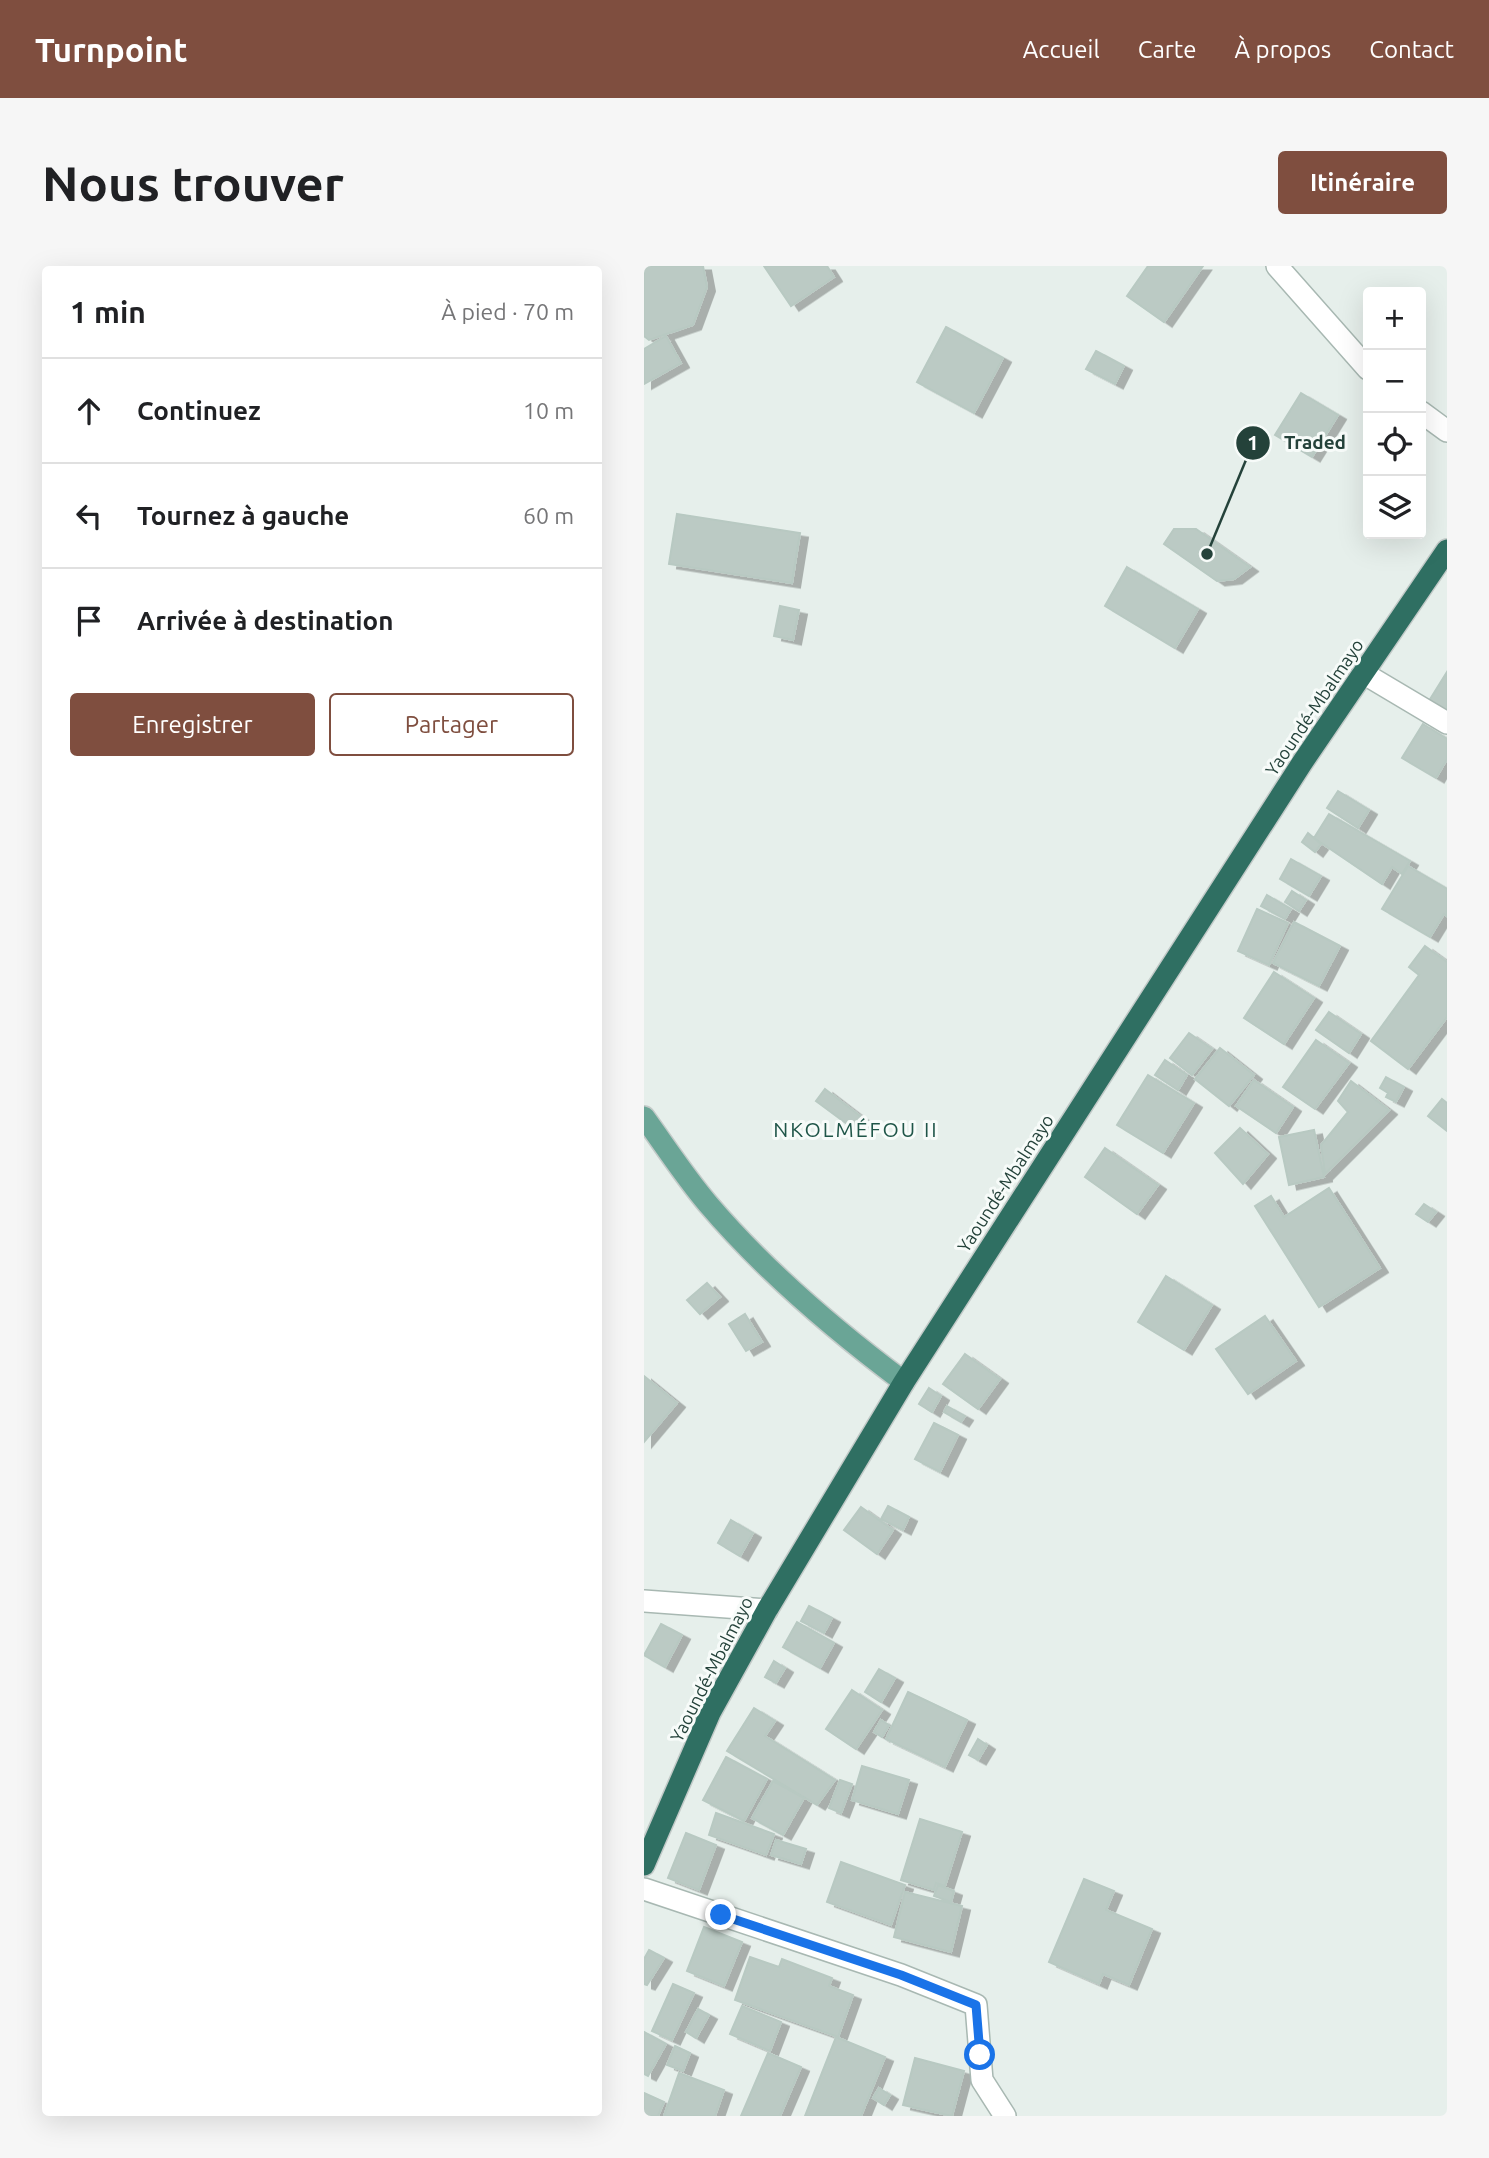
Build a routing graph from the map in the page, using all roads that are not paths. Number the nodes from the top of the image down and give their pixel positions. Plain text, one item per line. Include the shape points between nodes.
1 (1277, 266) edge
2 (1363, 363) edge
3 (1422, 413) edge
4 (1447, 431) edge
5 (1447, 550) edge
6 (1363, 673) junction
7 (1447, 723) edge
8 (644, 1117) edge
9 (904, 1382) junction
10 (644, 1601) edge
11 (766, 1610) junction
12 (644, 1865) edge
13 (644, 1889) edge
14 (1005, 2116) edge

1 - 2 street
3 - 4 street
5 - 6 highway, Yaoundé-Mbalmayo
6 - 7 street
6 - 9 highway, Yaoundé-Mbalmayo
8 - 9 main road via 708,1204 788,1288
9 - 11 highway, Yaoundé-Mbalmayo
10 - 11 street
11 - 12 highway, Yaoundé-Mbalmayo via 710,1713
13 - 14 street via 901,1975 976,2005 982,2080

